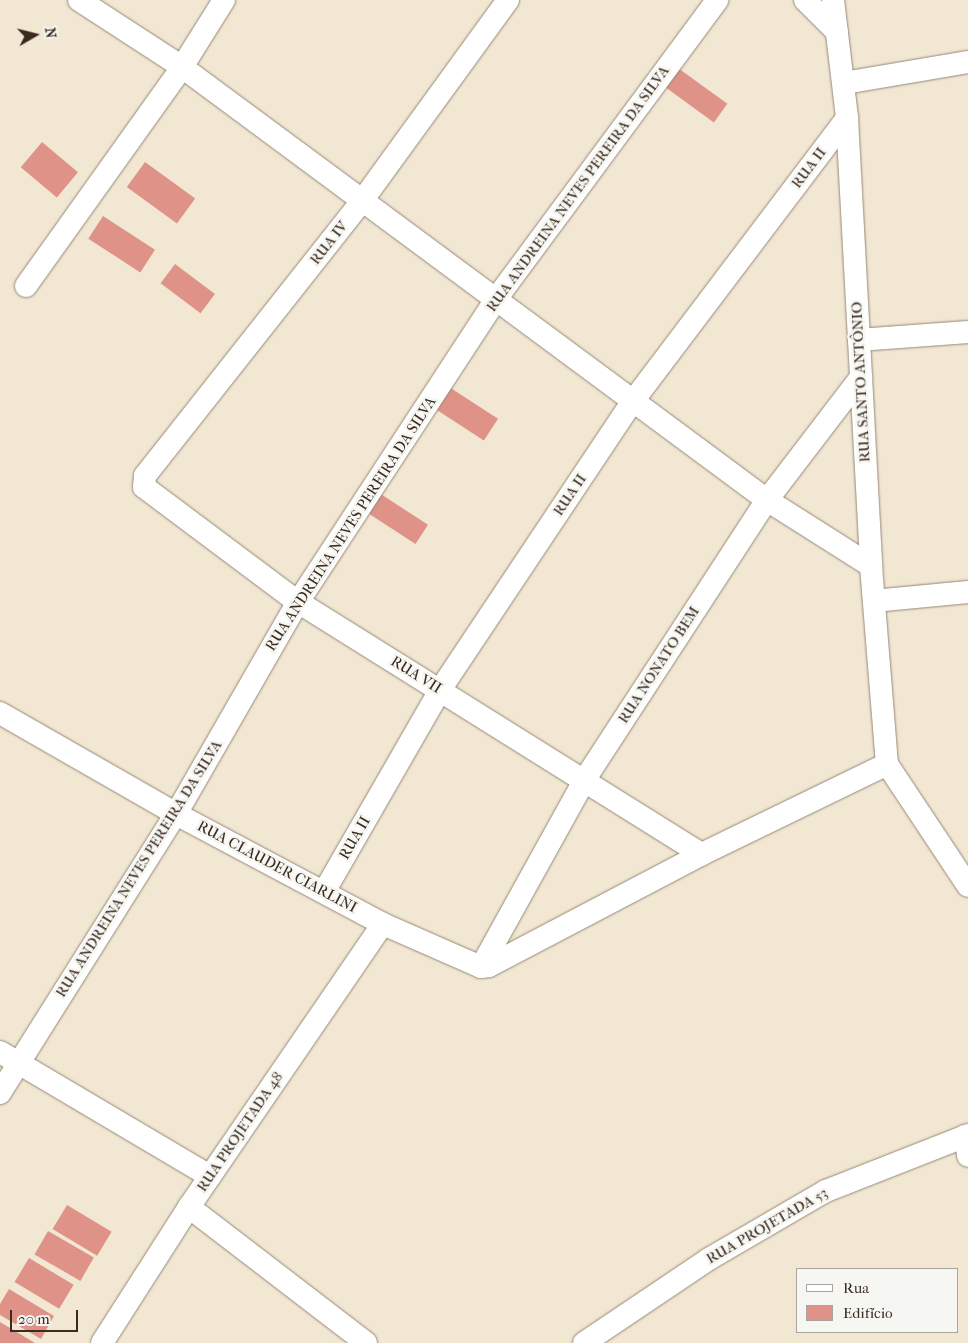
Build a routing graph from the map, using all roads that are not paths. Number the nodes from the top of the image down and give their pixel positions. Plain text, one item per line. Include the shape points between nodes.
1 (79, 0) edge
2 (224, 0) edge
3 (508, 0) edge
4 (716, 0) edge
5 (805, 0) edge
6 (833, 0) edge
7 (836, 32) junction
8 (968, 62) edge
9 (182, 67) junction
10 (844, 82) junction
11 (847, 118) junction
12 (362, 201) junction
13 (26, 286) dead end
14 (496, 299) junction
15 (968, 332) edge
16 (860, 340) junction
17 (860, 377) junction
18 (633, 401) junction
19 (143, 480) joint
20 (767, 500) junction
21 (871, 566) junction
22 (968, 592) edge
23 (874, 601) junction
24 (298, 602) junction
25 (440, 690) junction
26 (0, 713) edge
27 (887, 764) junction
28 (585, 779) junction
29 (176, 814) junction
30 (702, 854) junction
31 (968, 886) edge
32 (324, 892) junction
33 (383, 924) junction
34 (480, 967) junction
35 (9, 1058) edge
36 (0, 1093) edge
37 (967, 1142) edge
38 (210, 1176) junction
39 (189, 1207) junction
40 (102, 1343) edge
41 (366, 1343) edge
42 (584, 1343) edge

1 - 9 street
2 - 9 street
3 - 12 street, RUA IV
4 - 14 street, RUA ANDREINA NEVES PEREIRA DA SILVA
5 - 7 street
6 - 7 street, RUA SANTO ANTÔNIO
7 - 10 street, RUA SANTO ANTÔNIO
8 - 10 street
9 - 12 street
9 - 13 street
10 - 11 street, RUA SANTO ANTÔNIO
11 - 16 street, RUA SANTO ANTÔNIO
11 - 18 street, RUA II
12 - 14 street
12 - 19 street, RUA IV
14 - 18 street
14 - 24 street, RUA ANDREINA NEVES PEREIRA DA SILVA
15 - 16 street
16 - 17 street, RUA SANTO ANTÔNIO
17 - 20 street, RUA NONATO BEM
17 - 21 street, RUA SANTO ANTÔNIO
18 - 20 street
18 - 25 street, RUA II
19 - 24 street, RUA VII via 146,491
20 - 21 street
20 - 28 street, RUA NONATO BEM
21 - 23 street, RUA SANTO ANTÔNIO
22 - 23 street
23 - 27 street, RUA SANTO ANTÔNIO
24 - 25 street, RUA VII
24 - 29 street, RUA ANDREINA NEVES PEREIRA DA SILVA
25 - 28 street, RUA VII
25 - 32 street, RUA II
26 - 29 street, RUA CLAUDER CIARLINI
27 - 30 street
27 - 31 street
28 - 30 street, RUA VII
28 - 34 street, RUA NONATO BEM
29 - 32 street, RUA CLAUDER CIARLINI
29 - 35 street, RUA ANDREINA NEVES PEREIRA DA SILVA
30 - 34 street via 489,966
32 - 33 street, RUA CLAUDER CIARLINI
33 - 34 street, RUA CLAUDER CIARLINI
33 - 38 street, RUA PROJETADA 48
35 - 36 street, RUA ANDREINA NEVES PEREIRA DA SILVA
35 - 38 street
37 - 42 street, RUA PROJETADA 53 via 826,1191 709,1259
38 - 39 street, RUA PROJETADA 48
39 - 40 street, RUA PROJETADA 48
39 - 41 street

